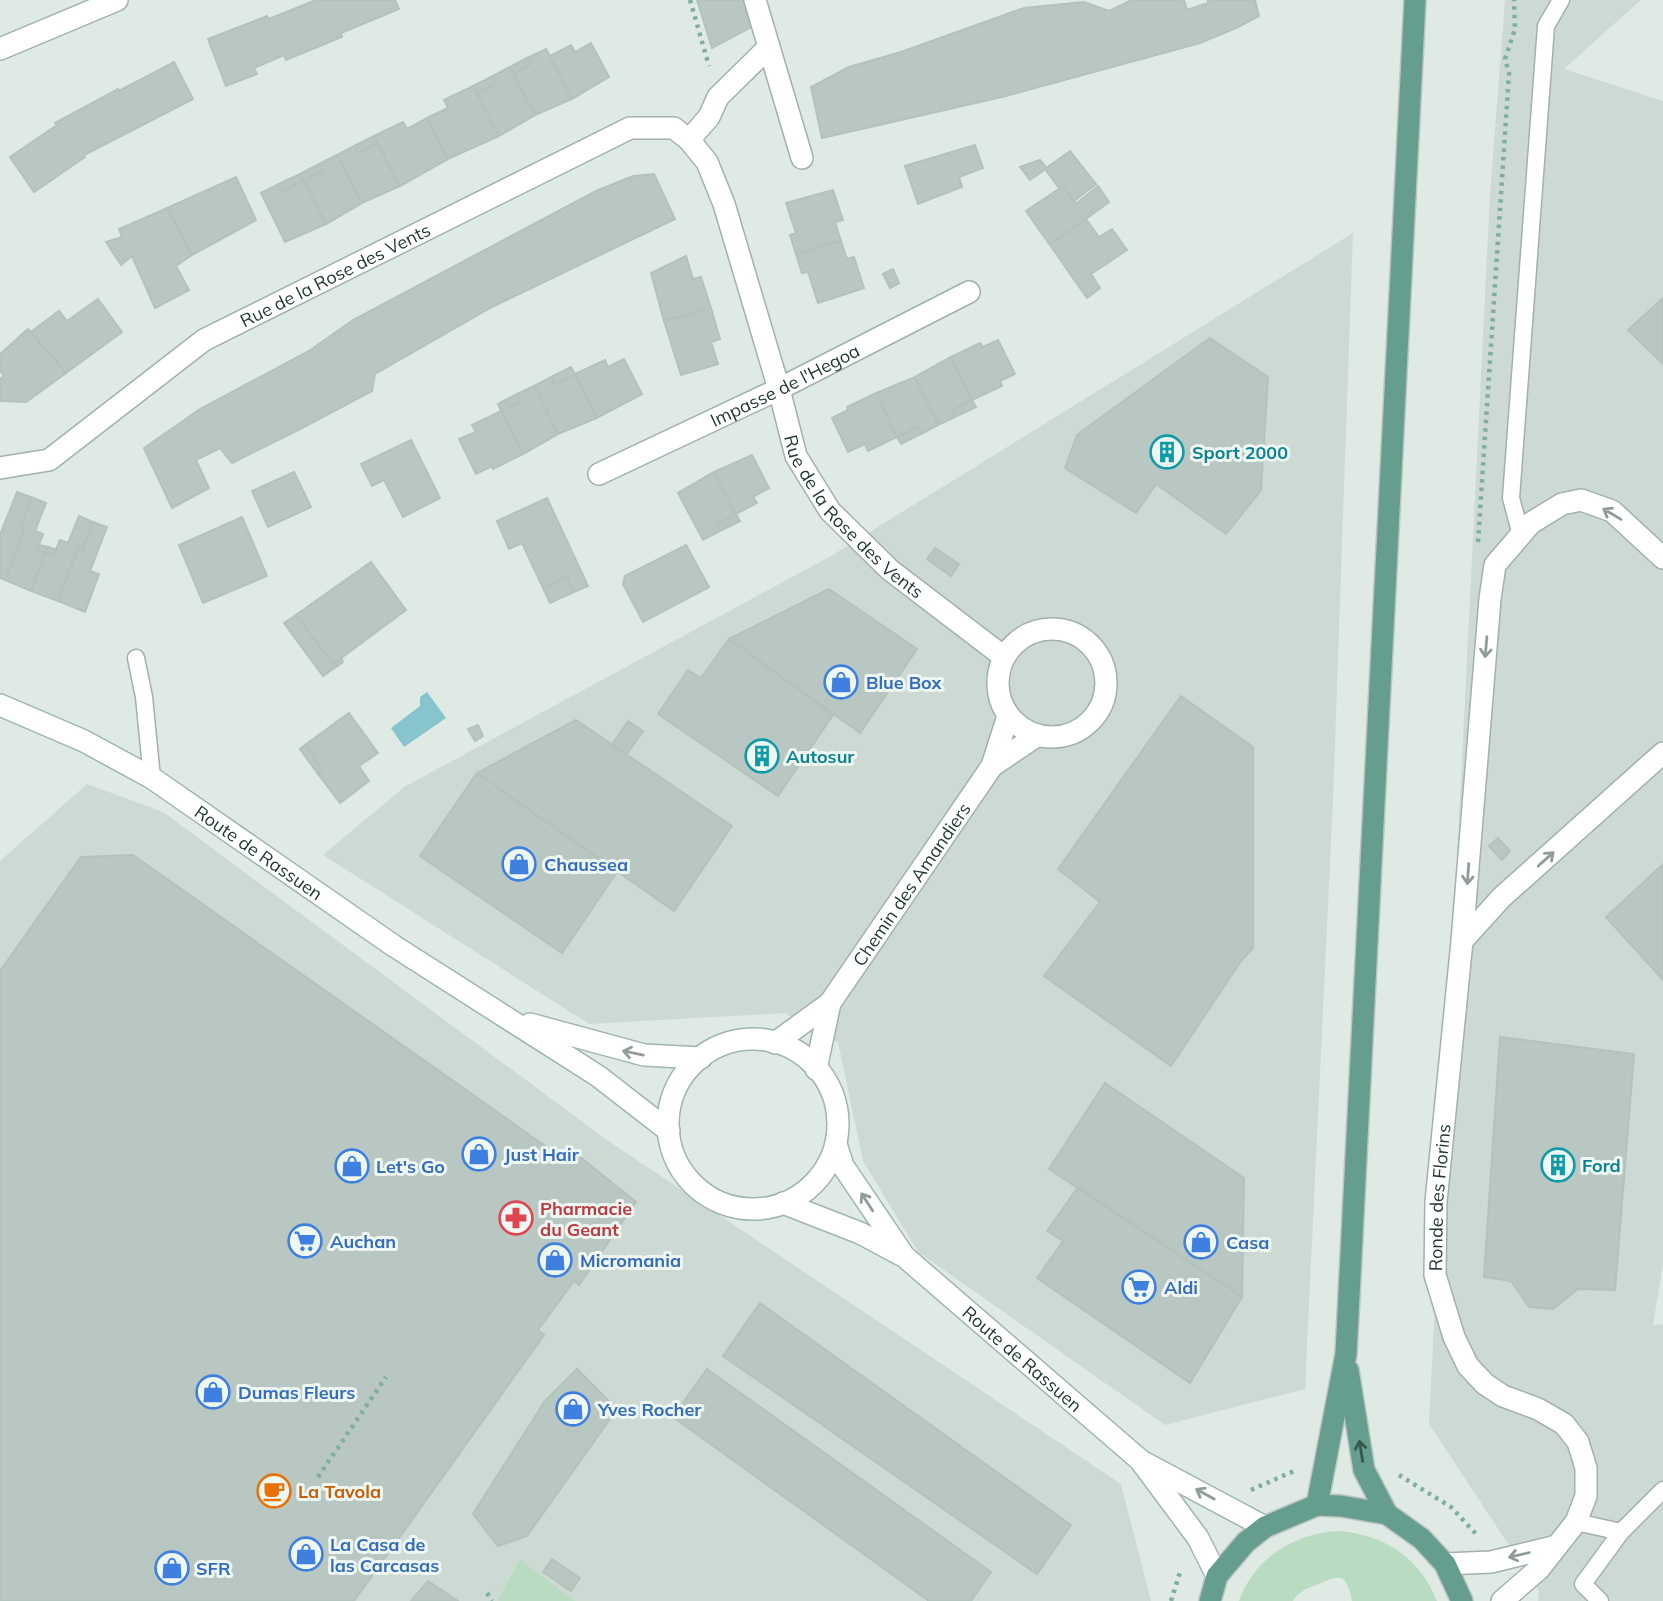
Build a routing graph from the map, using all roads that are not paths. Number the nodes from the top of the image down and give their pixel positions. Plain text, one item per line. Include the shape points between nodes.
1 (117, 0) edge
2 (755, 0) edge
3 (1415, 0) edge
4 (1561, 0) edge
5 (769, 47) junction
6 (0, 49) edge
7 (689, 140) junction
8 (802, 158) dead end
9 (969, 292) dead end
10 (779, 389) junction
11 (0, 468) edge
12 (599, 474) dead end
13 (1521, 535) junction
14 (1663, 558) edge
15 (1004, 657) junction
16 (136, 658) dead end
17 (0, 705) edge
18 (1008, 716) junction
19 (1038, 735) junction
20 (1663, 753) edge
21 (992, 766) junction
22 (152, 778) junction
23 (1462, 941) junction
24 (830, 1003) junction
25 (507, 1018) junction
26 (775, 1042) junction
27 (701, 1058) junction
28 (816, 1069) junction
29 (669, 1131) junction
30 (836, 1144) junction
31 (783, 1203) junction
32 (905, 1257) junction
33 (1346, 1354) junction
34 (1140, 1461) junction
35 (1663, 1490) edge
36 (1317, 1505) junction
37 (1387, 1514) junction
38 (1576, 1522) junction
39 (1265, 1527) junction
40 (1621, 1532) junction
41 (1557, 1546) junction
42 (1445, 1564) junction
43 (1217, 1576) junction
44 (1210, 1601) edge
45 (1462, 1601) edge
46 (1502, 1601) edge
47 (1600, 1601) edge

1 - 6 street
2 - 5 street
3 - 33 main road
4 - 13 lane via 1546,26 1545,38 1511,498
5 - 7 street via 718,97 709,117
5 - 8 street
7 - 10 street, Rue de la Rose des Vents via 707,162 723,204
7 - 11 street, Rue de la Rose des Vents via 674,128 630,128 576,153 204,340 49,460
9 - 10 street, Impasse de l'Hegoa
10 - 12 street, Impasse de l'Hegoa
10 - 15 street, Rue de la Rose des Vents via 796,456 830,511 890,570
14 -> 13 street, Ronde des Florins via 1612,511 1581,500 1562,504 1531,523
13 -> 23 street, Ronde des Florins via 1495,565 1490,599
15 - 18 street via 998,682
15 - 19 street via 1021,639 1052,629 1082,638 1102,663 1104,694 1090,722 1063,736
16 - 22 lane via 145,696
17 - 22 street, Route de Rassuen via 84,741
18 - 19 street
18 - 21 street, Chemin des Amandiers
19 - 21 street, Chemin des Amandiers
23 -> 20 street via 1502,897
21 - 24 street, Chemin des Amandiers
22 - 25 street, Route de Rassuen via 394,946
23 - 38 street, Ronde des Florins via 1436,1202 1435,1275 1468,1366 1503,1396 1564,1424 1578,1442 1586,1468 1586,1496
24 - 26 street, Chemin des Amandiers
24 - 28 street, Chemin des Amandiers
27 -> 25 street, Route de Rassuen via 644,1055
25 - 29 street, Route de Rassuen via 598,1076
26 - 27 street via 737,1041
26 - 28 street via 797,1052
27 - 29 street via 675,1092
28 - 30 street via 834,1100
29 - 31 street via 683,1172 710,1198 739,1208
30 - 31 street via 811,1187
32 -> 30 street, Route de Rassuen via 844,1166
31 - 32 street, Route de Rassuen via 860,1233
32 - 34 street, Route de Rassuen
33 - 36 main road
37 -> 33 main road via 1364,1470
39 -> 34 street, Route de Rassuen
34 - 43 street, Route de Rassuen via 1198,1538
35 - 40 lane
36 - 37 main road
36 - 39 main road
37 - 42 main road via 1422,1539
38 - 40 lane
38 - 41 street, Ronde des Florins
39 - 43 main road
40 - 47 lane via 1583,1584
41 -> 42 street via 1491,1562
41 - 46 street, Ronde des Florins via 1539,1569
42 - 45 main road
43 - 44 main road

